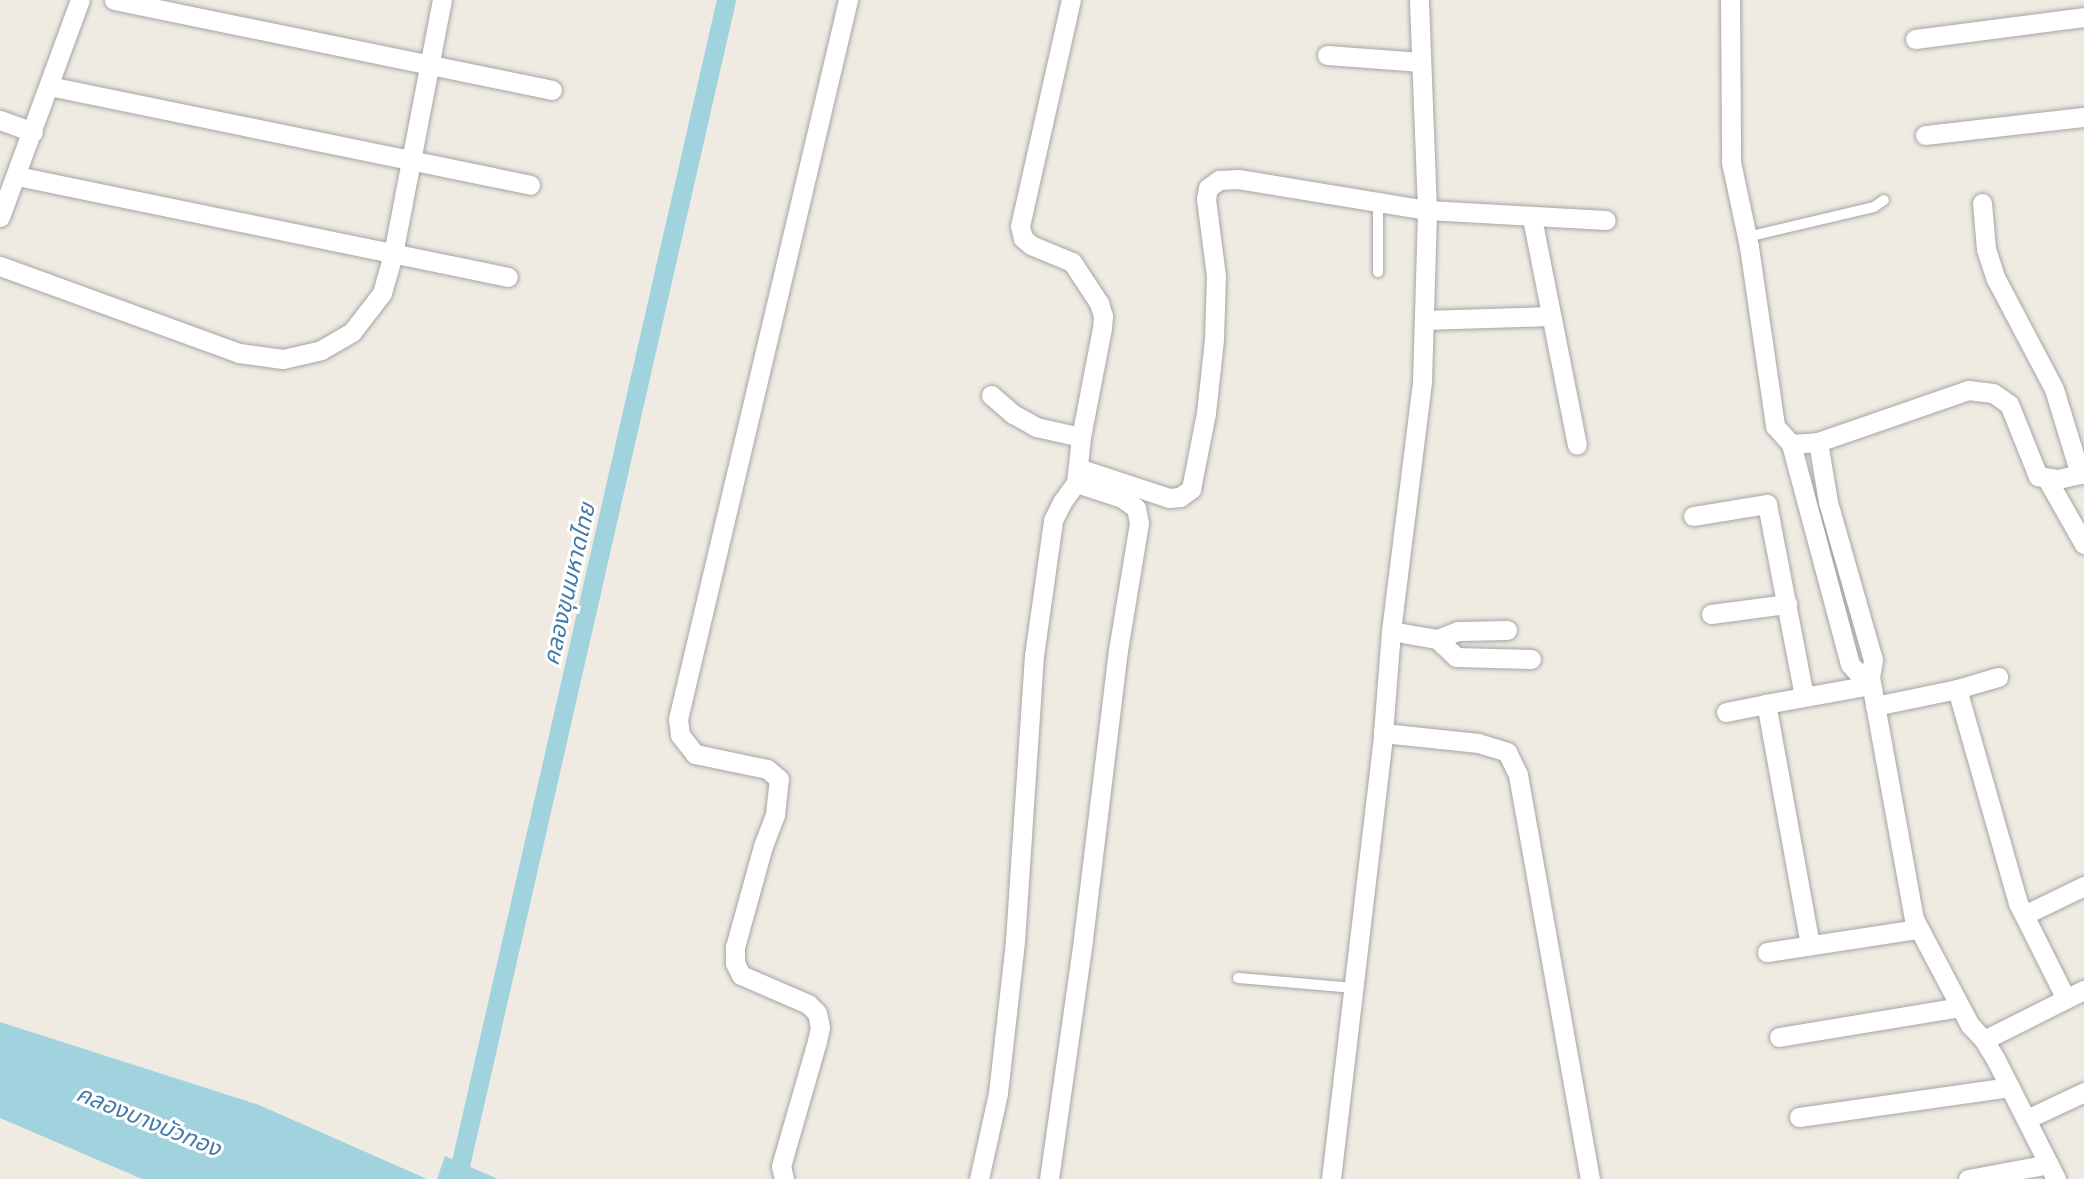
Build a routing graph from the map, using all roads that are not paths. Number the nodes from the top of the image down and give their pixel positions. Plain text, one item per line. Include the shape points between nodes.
1 (80, 0) edge
2 (114, 0) edge
3 (442, 0) edge
4 (848, 0) edge
5 (1071, 0) edge
6 (1419, 0) edge
7 (1730, 0) edge
8 (2084, 17) edge
9 (1915, 39) dead end
10 (1327, 55) dead end
11 (1421, 62) junction
12 (429, 65) junction
13 (49, 86) junction
14 (552, 90) dead end
15 (2084, 117) edge
16 (0, 120) edge
17 (33, 132) junction
18 (1924, 135) dead end
19 (410, 161) junction
20 (17, 177) junction
21 (530, 185) dead end
22 (1884, 200) dead end
23 (1982, 203) dead end
24 (1378, 204) junction
25 (1427, 210) junction
26 (0, 217) edge
27 (1532, 218) junction
28 (1606, 220) dead end
29 (1747, 237) junction
30 (393, 254) junction
31 (0, 266) edge
32 (1378, 271) dead end
33 (508, 277) dead end
34 (1552, 316) junction
35 (1424, 320) junction
36 (992, 395) dead end
37 (1081, 438) junction
38 (1818, 442) junction
39 (1791, 444) junction
40 (1577, 445) dead end
41 (2082, 474) edge
42 (1077, 476) junction
43 (2047, 479) junction
44 (1831, 511) junction
45 (1693, 516) dead end
46 (1811, 519) junction
47 (2084, 544) edge
48 (1787, 604) junction
49 (1711, 614) dead end
50 (1507, 630) dead end
51 (1391, 631) junction
52 (1437, 639) junction
53 (1531, 659) dead end
54 (1998, 677) dead end
55 (1870, 681) junction
56 (1957, 689) junction
57 (1804, 696) junction
58 (1766, 704) junction
59 (1875, 706) junction
60 (1726, 712) dead end
61 (1383, 733) junction
62 (2084, 886) edge
63 (2024, 915) junction
64 (1918, 929) junction
65 (1811, 945) junction
66 (1767, 952) dead end
67 (1238, 978) dead end
68 (1355, 988) junction
69 (2084, 990) edge
70 (2066, 999) junction
71 (1960, 1007) junction
72 (1779, 1037) dead end
73 (1984, 1040) junction
74 (2010, 1087) junction
75 (2084, 1092) edge
76 (1799, 1117) dead end
77 (2027, 1119) junction
78 (2052, 1172) edge
79 (784, 1179) edge
80 (979, 1179) edge
81 (1049, 1179) edge
82 (1331, 1179) edge
83 (1590, 1179) edge
84 (1968, 1179) edge

1 - 13 street
2 - 12 street
3 - 12 street
4 - 79 street via 678,719 680,736 695,754 766,769 779,779 775,815 762,846 735,947 735,963 741,975 808,1004 817,1013 817,1041 780,1166
5 - 37 street via 1020,226 1031,245 1072,262 1103,316
6 - 11 street
7 - 29 street via 1731,162
8 - 9 street
10 - 11 street
11 - 25 street
12 - 14 street
12 - 19 street
13 - 17 street
13 - 19 street
15 - 18 street
16 - 17 street
17 - 20 street
19 - 21 street
19 - 30 street
20 - 26 street
20 - 30 street
22 - 29 lane via 1874,207
23 - 41 street via 1986,249 1996,279 2054,389
24 - 25 street
24 - 32 lane
24 - 42 street via 1238,179 1219,180 1208,188 1216,276 1214,339 1191,489 1169,498
25 - 27 street
25 - 35 street
27 - 28 street
27 - 34 street
29 - 39 street via 1776,426
30 - 31 street via 382,293 352,332 321,350 283,359 239,353
30 - 33 street
34 - 35 street
34 - 40 street
35 - 51 street via 1422,381
36 - 37 street via 1036,427
37 - 42 street
38 - 39 street
38 - 43 street via 1968,390 1993,393 2009,404 2038,476
38 - 44 street
39 - 46 street
41 - 43 street
42 - 80 street via 1053,520 1034,656 1015,941 998,1093
42 - 81 street via 1136,508 1139,523 1118,650
43 - 47 street
44 - 46 street
44 - 55 street via 1873,660
45 - 48 street via 1768,504
46 - 55 street via 1850,664
48 - 49 street
48 - 57 street
50 - 52 street via 1458,631
51 - 52 street
51 - 61 street
52 - 53 street via 1456,657
54 - 56 street
55 - 57 street
55 - 59 street
56 - 59 street
56 - 63 street
57 - 58 street
58 - 60 street
58 - 65 street
59 - 64 street via 1910,908
61 - 68 street
61 - 83 street via 1478,743 1507,752 1518,775
62 - 63 street
63 - 70 street
64 - 65 street
64 - 71 street
65 - 66 street
67 - 68 lane
68 - 82 street
69 - 70 street
70 - 73 street
71 - 72 street
71 - 73 street
73 - 74 street
74 - 76 street
74 - 77 street
75 - 77 street
77 - 78 street
78 - 84 street

